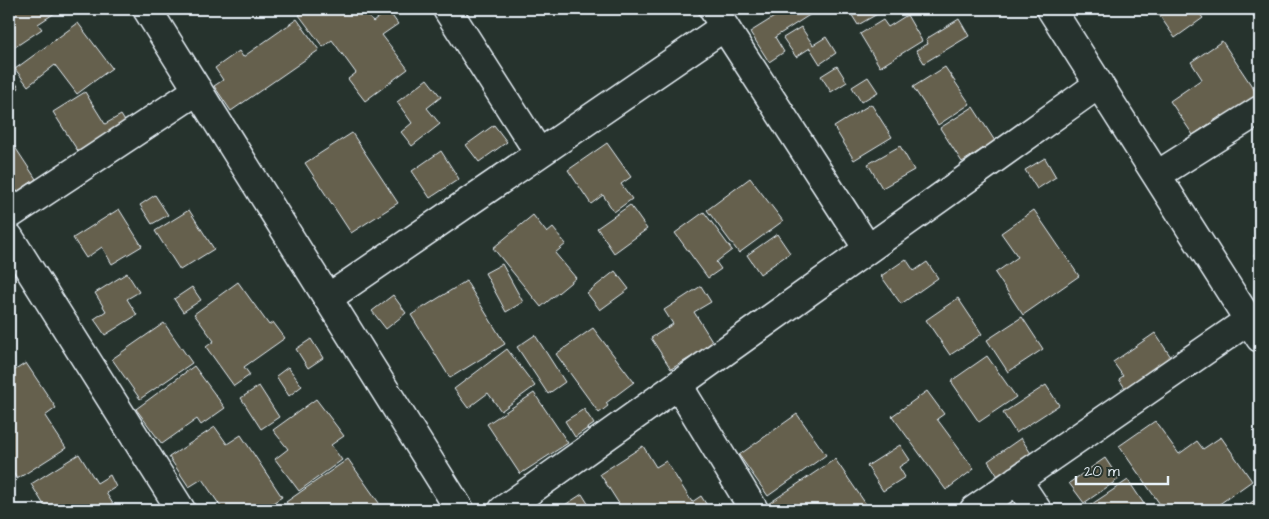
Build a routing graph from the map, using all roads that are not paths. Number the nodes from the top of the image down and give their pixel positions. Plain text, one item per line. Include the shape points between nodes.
1 (147, 9) edge
2 (447, 9) edge
3 (1051, 9) edge
4 (718, 18) edge
5 (1099, 84) junction
6 (198, 90) junction
7 (1260, 110) edge
8 (539, 153) junction
9 (1157, 175) junction
10 (9, 215) edge
11 (9, 237) edge
12 (868, 249) junction
13 (328, 298) junction
14 (1255, 329) edge
15 (678, 385) junction
16 (1017, 480) junction
17 (181, 510) edge
18 (460, 510) edge
19 (503, 510) edge
20 (754, 510) edge
21 (974, 510) edge
22 (1037, 510) edge

1 - 6 street
2 - 8 street
3 - 5 street
4 - 8 street
4 - 12 street
5 - 9 street
5 - 12 street
6 - 10 street
6 - 13 street
7 - 9 street
8 - 13 street
9 - 14 street
11 - 17 street
12 - 15 street
13 - 18 street
14 - 16 street
15 - 19 street
15 - 20 street
16 - 21 street
16 - 22 street

